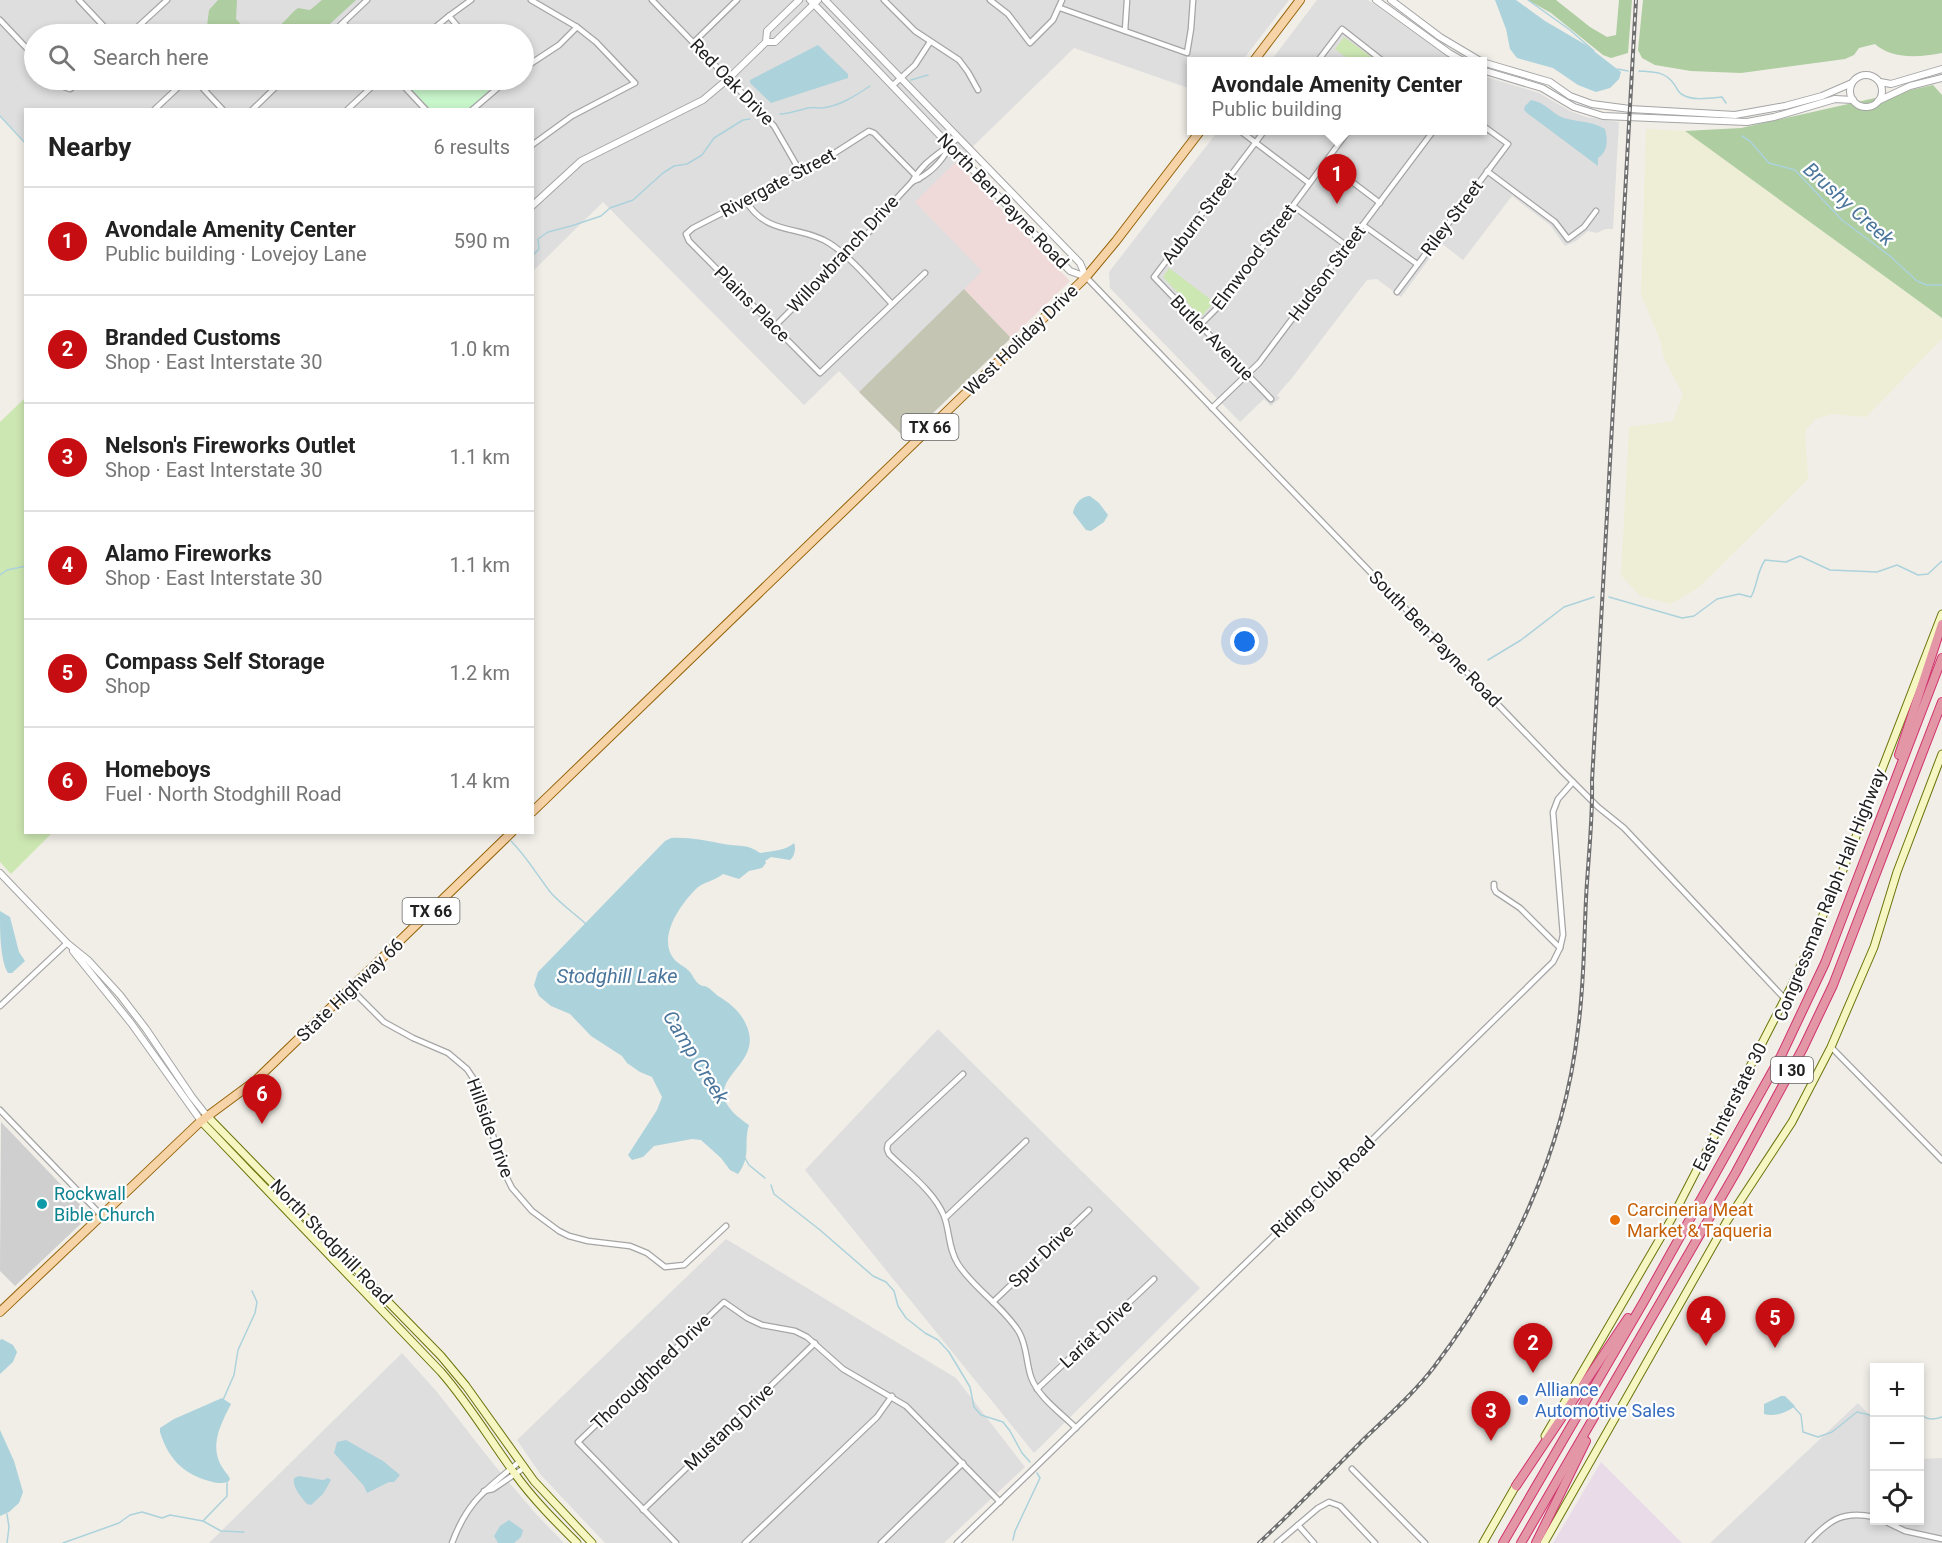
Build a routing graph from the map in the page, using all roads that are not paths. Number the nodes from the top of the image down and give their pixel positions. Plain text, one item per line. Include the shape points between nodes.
1 (79, 0) edge
2 (167, 0) edge
3 (367, 0) edge
4 (471, 0) edge
5 (531, 0) edge
6 (652, 0) edge
7 (737, 0) edge
8 (799, 0) edge
9 (825, 0) edge
10 (884, 0) edge
11 (990, 0) edge
12 (1062, 0) edge
13 (1127, 0) edge
14 (1193, 0) edge
15 (1300, 0) edge
16 (1376, 0) edge
17 (1391, 0) edge
18 (814, 1) edge
19 (1059, 8) junction
20 (449, 16) junction
21 (0, 20) edge
22 (343, 23) edge
23 (102, 24) edge
24 (142, 24) edge
25 (439, 24) edge
26 (456, 24) edge
27 (577, 27) junction
28 (1125, 31) junction
29 (694, 42) junction
30 (766, 42) junction
31 (930, 42) junction
32 (24, 45) edge
33 (1257, 57) edge
34 (1321, 57) edge
35 (1378, 57) edge
36 (1456, 57) edge
37 (1473, 57) edge
38 (534, 61) edge
39 (1487, 63) edge
40 (1942, 69) edge
41 (1487, 72) edge
42 (729, 78) junction
43 (1942, 78) edge
44 (900, 79) junction
45 (1852, 82) junction
46 (1880, 82) junction
47 (892, 86) junction
48 (175, 90) edge
49 (204, 90) edge
50 (273, 90) edge
51 (368, 90) edge
52 (407, 90) edge
53 (493, 90) edge
54 (978, 90) dead end
55 (1853, 100) junction
56 (1878, 102) junction
57 (156, 108) edge
58 (221, 108) edge
59 (254, 108) edge
60 (349, 108) edge
61 (424, 108) edge
62 (474, 108) edge
63 (1487, 129) edge
64 (1197, 135) edge
65 (1246, 135) edge
66 (1262, 135) edge
67 (1345, 135) edge
68 (1430, 135) edge
69 (958, 138) junction
70 (1256, 143) junction
71 (534, 144) edge
72 (950, 146) junction
73 (1326, 162) junction
74 (1488, 171) junction
75 (801, 172) junction
76 (917, 177) junction
77 (1310, 183) junction
78 (746, 201) junction
79 (1380, 202) junction
80 (534, 204) edge
81 (1293, 206) junction
82 (1596, 211) dead end
83 (1591, 218) junction
84 (1040, 222) junction
85 (1596, 222) dead end
86 (1363, 225) junction
87 (1031, 231) junction
88 (686, 234) joint
89 (1347, 246) junction
90 (845, 256) junction
91 (1417, 264) junction
92 (925, 273) dead end
93 (1086, 277) junction
94 (1154, 277) joint
95 (1397, 292) dead end
96 (892, 304) junction
97 (1200, 326) junction
98 (774, 327) junction
99 (1247, 375) junction
100 (1271, 399) dead end
101 (1212, 408) junction
102 (1942, 614) edge
103 (1942, 624) edge
104 (1942, 658) edge
105 (1942, 702) edge
106 (1942, 714) edge
107 (1924, 750) junction
108 (1942, 754) edge
109 (1573, 782) junction
110 (534, 810) edge
111 (510, 834) edge
112 (0, 873) edge
113 (1494, 884) dead end
114 (1846, 907) junction
115 (67, 943) junction
116 (1560, 948) junction
117 (351, 988) junction
118 (1785, 999) junction
119 (0, 1006) edge
120 (1831, 1047) junction
121 (963, 1074) dead end
122 (0, 1110) edge
123 (204, 1118) junction
124 (1026, 1141) dead end
125 (1942, 1160) edge
126 (1089, 1210) dead end
127 (101, 1215) junction
128 (945, 1218) junction
129 (726, 1226) dead end
130 (1155, 1278) dead end
131 (993, 1302) junction
132 (1643, 1303) junction
133 (0, 1311) edge
134 (815, 1343) junction
135 (1620, 1371) junction
136 (1038, 1389) junction
137 (892, 1396) junction
138 (1076, 1428) junction
139 (963, 1463) junction
140 (521, 1465) junction
141 (1352, 1469) dead end
142 (513, 1471) junction
143 (1516, 1486) junction
144 (1000, 1502) junction
145 (643, 1510) junction
146 (1870, 1517) edge
147 (1298, 1525) junction
148 (1891, 1525) edge
149 (1942, 1539) edge
150 (452, 1543) edge
151 (577, 1543) edge
152 (592, 1543) edge
153 (676, 1543) edge
154 (745, 1543) edge
155 (881, 1543) edge
156 (957, 1543) edge
157 (1277, 1543) edge
158 (1314, 1543) edge
159 (1375, 1543) edge
160 (1425, 1543) edge
161 (1483, 1543) edge
162 (1503, 1543) edge
163 (1521, 1543) edge
164 (1536, 1543) edge
165 (1544, 1543) edge
166 (1808, 1543) edge

1 - 23 street
2 - 24 street
3 - 22 street
4 - 20 street
5 - 27 street
6 - 29 street, Red Oak Drive
7 - 29 street
8 - 30 street via 767,31
9 - 44 street, North Ben Payne Road
10 - 31 street
11 - 19 street via 1012,19 1030,43 1048,26
12 - 19 street
13 - 28 street
14 - 28 street via 1187,53
15 - 33 main road
16 - 36 street
17 - 37 street
18 - 30 street via 775,42
18 - 47 street, North Ben Payne Road
19 - 28 street
20 - 25 street
20 - 26 street
21 - 32 street
27 - 38 street
27 - 71 street via 635,83 572,116
29 - 42 street, Red Oak Drive
30 - 42 street
31 - 44 street
31 - 54 street via 959,60
34 - 35 street via 1342,29
39 - 45 street via 1550,82 1570,96 1592,104 1735,115 1822,96
40 - 46 street via 1891,84
41 - 55 street via 1542,88 1574,107 1603,116 1747,122 1835,99
42 - 75 street, Red Oak Drive via 774,126
42 - 80 street via 684,111 582,161
43 - 56 street via 1910,86
44 - 47 street
44 - 69 street, North Ben Payne Road
45 - 46 street via 1866,75
45 - 55 street
46 - 56 street
47 - 72 street, North Ben Payne Road
48 - 57 street
49 - 58 street
50 - 59 street
51 - 60 street
52 - 61 street
53 - 62 street
55 - 56 street via 1863,106
63 - 74 street, Riley Street via 1508,144
64 - 93 main road, West Holiday Drive / TX 66
65 - 70 street
66 - 70 street, Auburn Street
67 - 73 street, Elmwood Street
68 - 79 street, Hudson Street
69 - 72 street, Willowbranch Drive
69 - 84 street, North Ben Payne Road
70 - 77 street
70 - 94 street, Auburn Street
72 - 76 street, Willowbranch Drive via 935,154
72 - 76 street, Willowbranch Drive via 926,176
72 - 87 street, North Ben Payne Road
73 - 77 street, Elmwood Street
73 - 79 street
74 - 83 street via 1555,222 1568,239
74 - 91 street, Riley Street
75 - 76 street, Rivergate Street via 869,131
75 - 78 street, Rivergate Street
76 - 90 street, Willowbranch Drive
77 - 81 street, Elmwood Street
78 - 88 street, Rivergate Street
78 - 90 street via 773,225 817,237
79 - 86 street, Hudson Street
81 - 89 street
81 - 97 street, Elmwood Street
82 - 83 street
83 - 85 street
84 - 87 street
84 - 93 street, North Ben Payne Road via 1080,263
86 - 89 street, Hudson Street
86 - 91 street
87 - 93 street, North Ben Payne Road via 1070,271
88 - 98 street, Plains Place
89 - 99 street, Hudson Street
90 - 96 street
90 - 98 street, Willowbranch Drive
91 - 95 street, Riley Street
92 - 96 street
93 - 101 street, South Ben Payne Road
93 - 110 main road, West Holiday Drive / TX 66
94 - 97 street, Butler Avenue
96 - 98 street, Plains Place via 820,373
97 - 99 street, Butler Avenue
99 - 100 street, Butler Avenue
99 - 101 street, Hudson Street
101 - 109 street, South Ben Payne Road
102 - 118 main road, East Interstate 30 via 1843,870
103 - 114 highway
104 - 114 highway, Congressman Ralph Hall Highway / I 30
105 - 107 highway, Congressman Ralph Hall Highway / I 30
106 - 107 highway
107 - 135 highway, Congressman Ralph Hall Highway / I 30 via 1833,986 1803,1048
108 - 120 main road via 1896,872 1874,947
109 - 116 street via 1558,799 1554,812 1563,935
109 - 118 street, South Ben Payne Road via 1624,828
111 - 117 main road, State Highway 66 / TX 66
112 - 115 street, North Stodghill Road
113 - 116 street via 1496,892 1520,908
114 - 132 highway, Congressman Ralph Hall Highway / I 30 via 1825,963 1781,1056
115 - 119 street
115 - 123 street, North Stodghill Road
116 - 138 street, Riding Club Road via 1553,962
117 - 123 main road, State Highway 66 / TX 66 via 255,1081
117 - 129 street, Hillside Drive via 384,1022 448,1053 467,1069 479,1088 512,1188 554,1228 588,1241 630,1245 665,1267 684,1265
118 - 143 main road, East Interstate 30 via 1672,1218
120 - 125 street
120 - 165 main road via 1792,1122 1727,1221
121 - 128 street via 887,1149 932,1197
122 - 127 street
123 - 127 main road, TX 66
123 - 140 main road, North Stodghill Road via 441,1356
123 - 142 main road, North Stodghill Road via 459,1392
124 - 128 street
126 - 131 street, Spur Drive
127 - 133 main road, TX 66
128 - 131 street via 952,1253 959,1266
130 - 136 street, Lariat Drive
131 - 136 street via 1020,1333 1028,1369
132 - 143 highway via 1630,1315
132 - 162 highway, Congressman Ralph Hall Highway / I 30
134 - 137 street via 843,1369
134 - 145 street, Mustang Drive
134 - 145 street, Thoroughbred Drive via 795,1331 762,1325 724,1302 578,1442
135 - 163 highway, Congressman Ralph Hall Highway / I 30
135 - 164 highway
136 - 138 street
137 - 139 street via 917,1415
137 - 154 street via 877,1417
138 - 144 street, Riding Club Road
139 - 144 street
139 - 155 street
140 - 142 street
140 - 152 main road, North Stodghill Road
141 - 160 street
142 - 150 street via 484,1491 464,1516
142 - 151 main road, North Stodghill Road
143 - 161 main road, East Interstate 30
144 - 156 street, Riding Club Road
145 - 153 street
146 - 166 street via 1838,1518
147 - 157 street
147 - 158 street
147 - 159 street via 1325,1503 1332,1502
148 - 149 street

